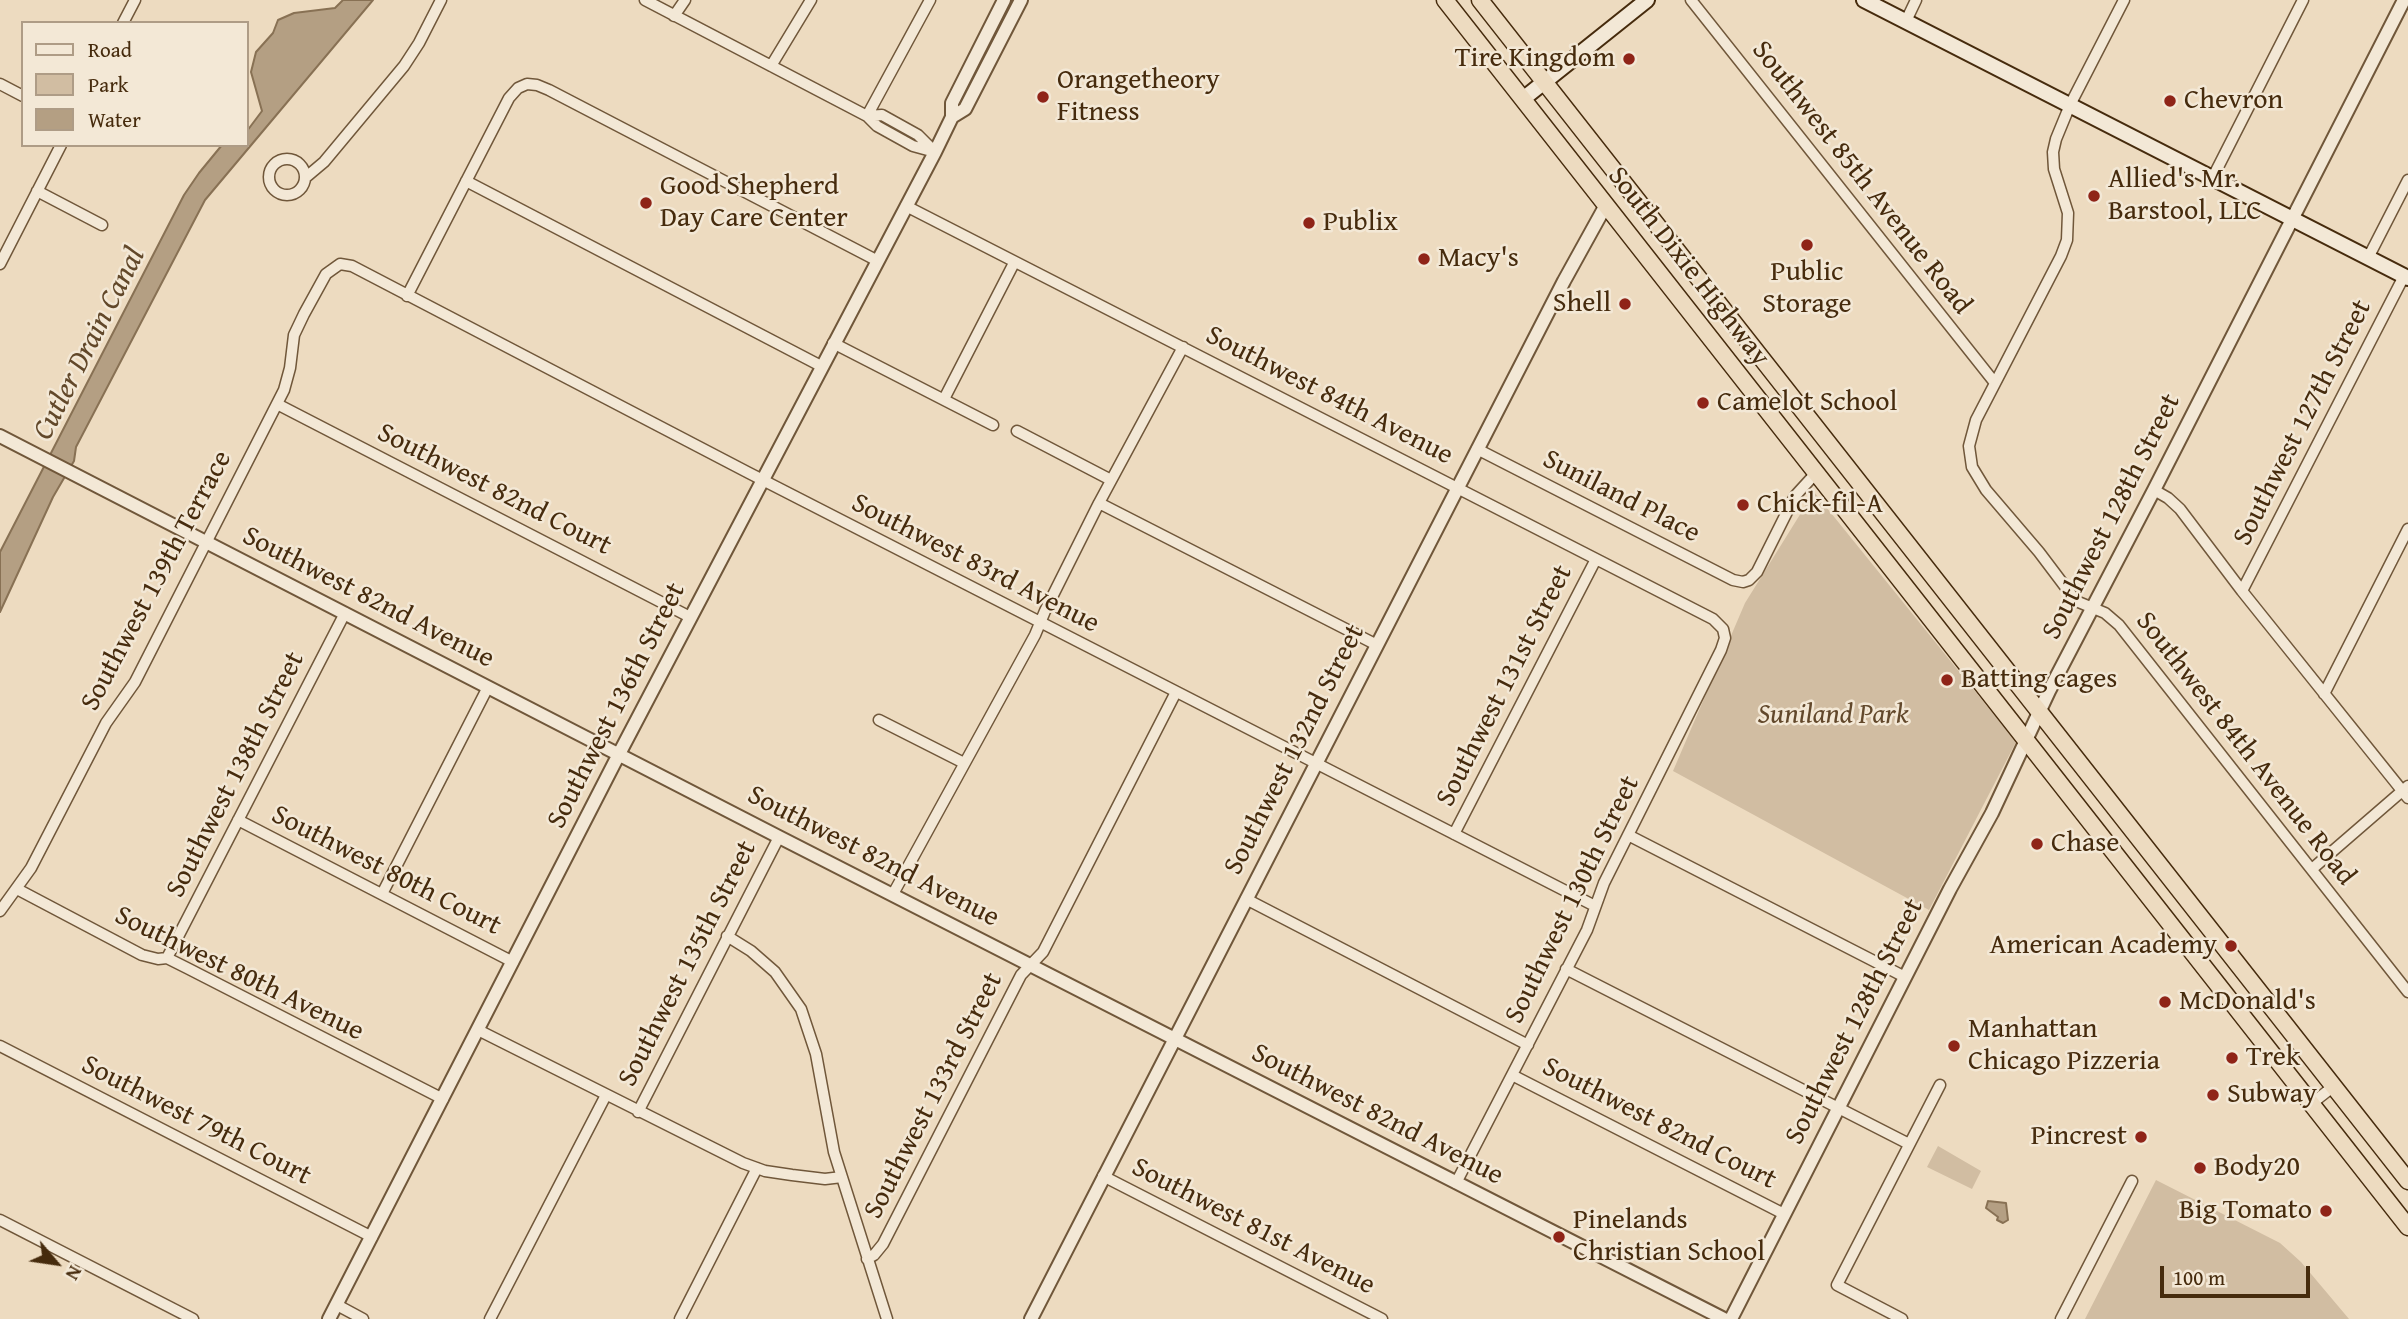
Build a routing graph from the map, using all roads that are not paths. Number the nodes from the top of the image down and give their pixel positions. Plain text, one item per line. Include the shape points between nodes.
1 (135, 0) edge
2 (441, 0) edge
3 (645, 0) edge
4 (685, 0) edge
5 (811, 0) edge
6 (930, 0) edge
7 (1004, 0) edge
8 (1021, 0) edge
9 (1445, 0) edge
10 (1480, 0) edge
11 (1647, 0) edge
12 (1692, 0) edge
13 (1864, 0) edge
14 (1916, 0) edge
15 (2124, 0) edge
16 (2303, 0) edge
17 (2404, 0) edge
18 (674, 16) junction
19 (124, 21) edge
20 (1906, 21) junction
21 (771, 66) junction
22 (1543, 81) junction
23 (0, 84) edge
24 (21, 95) edge
25 (1523, 99) junction
26 (2070, 105) junction
27 (867, 116) junction
28 (952, 117) junction
29 (60, 147) edge
30 (934, 152) junction
31 (2213, 177) junction
32 (305, 178) dead end
33 (2408, 180) edge
34 (466, 181) junction
35 (1628, 189) junction
36 (37, 191) junction
37 (1606, 205) junction
38 (906, 206) junction
39 (2294, 218) junction
40 (102, 225) dead end
41 (2368, 257) junction
42 (876, 260) junction
43 (1014, 263) junction
44 (0, 264) edge
45 (335, 265) joint
46 (2406, 277) edge
47 (407, 296) junction
48 (833, 343) junction
49 (1183, 347) junction
50 (821, 366) junction
51 (1995, 383) junction
52 (944, 399) junction
53 (277, 404) junction
54 (993, 425) dead end
55 (1017, 432) dead end
56 (0, 436) edge
57 (1477, 449) junction
58 (1839, 455) junction
59 (1816, 473) junction
60 (762, 480) junction
61 (1111, 480) junction
62 (1457, 488) junction
63 (2154, 490) junction
64 (1099, 503) junction
65 (2408, 529) edge
66 (206, 542) junction
67 (1596, 559) junction
68 (2242, 591) junction
69 (2092, 608) junction
70 (345, 613) junction
71 (691, 617) junction
72 (1041, 623) junction
73 (1726, 634) joint
74 (1377, 645) junction
75 (488, 687) junction
76 (1176, 692) junction
77 (2324, 694) junction
78 (2039, 711) junction
79 (879, 720) dead end
80 (2026, 740) junction
81 (619, 754) junction
82 (1316, 763) junction
83 (964, 764) junction
84 (2406, 792) edge
85 (238, 820) junction
86 (1454, 834) junction
87 (1628, 835) junction
88 (779, 837) junction
89 (2312, 869) junction
90 (17, 889) junction
91 (382, 894) junction
92 (893, 894) junction
93 (1246, 899) junction
94 (2190, 904) junction
95 (1595, 906) junction
96 (0, 911) edge
97 (2168, 920) junction
98 (727, 936) junction
99 (167, 958) junction
100 (513, 961) junction
101 (1031, 965) junction
102 (1566, 969) junction
103 (1905, 977) junction
104 (2408, 992) edge
105 (478, 1030) junction
106 (1175, 1039) junction
107 (1528, 1045) junction
108 (0, 1046) edge
109 (1513, 1075) junction
110 (1940, 1085) dead end
111 (2334, 1086) junction
112 (606, 1095) junction
113 (443, 1100) junction
114 (2311, 1104) junction
115 (1838, 1108) junction
116 (638, 1112) junction
117 (1909, 1144) junction
118 (757, 1168) junction
119 (1103, 1176) junction
120 (842, 1177) junction
121 (2132, 1181) dead end
122 (2408, 1181) edge
123 (1456, 1183) junction
124 (1784, 1214) junction
125 (0, 1220) edge
126 (2408, 1227) edge
127 (372, 1237) junction
128 (867, 1259) junction
129 (337, 1305) junction
130 (193, 1319) edge
131 (329, 1319) edge
132 (363, 1319) edge
133 (490, 1319) edge
134 (680, 1319) edge
135 (887, 1319) edge
136 (1031, 1319) edge
137 (1382, 1319) edge
138 (1724, 1319) edge
139 (1731, 1319) edge
140 (1902, 1319) edge
141 (2061, 1319) edge

1 - 19 street
2 - 32 street via 404,66 324,162
3 - 18 street
4 - 18 street
5 - 21 street
6 - 27 street
7 - 28 street, Southwest 136th Street via 952,103
8 - 28 street, Southwest 136th Street via 965,109
9 - 25 highway, South Dixie Highway
10 - 22 highway, South Dixie Highway
11 - 22 main road
12 - 51 street, Southwest 85th Avenue Road
13 - 20 main road
14 - 20 street
15 - 26 street
16 - 31 street
17 - 39 street, Southwest 128th Street
18 - 21 street
20 - 26 main road
21 - 27 street
22 - 25 main road
22 - 35 highway, South Dixie Highway
23 - 24 street
25 - 37 highway, South Dixie Highway
26 - 31 main road
26 - 51 street via 2053,158 2068,213 2067,240
27 - 30 street via 882,116 918,135
28 - 30 street, Southwest 136th Street
29 - 36 street
30 - 38 street, Southwest 136th Street
31 - 39 main road
33 - 41 street
34 - 42 street via 509,97 527,84 537,85
34 - 47 street
34 - 50 street
35 - 37 highway
35 - 58 highway, South Dixie Highway
36 - 40 street
36 - 44 street
37 - 57 street, Southwest 132nd Street
37 - 59 highway, South Dixie Highway
38 - 42 street, Southwest 136th Street
38 - 43 street, Southwest 84th Avenue
39 - 41 main road
39 - 63 street, Southwest 128th Street
41 - 46 main road
42 - 48 street, Southwest 136th Street
43 - 49 street, Southwest 84th Avenue
43 - 52 street
45 - 47 street, Southwest 83rd Avenue via 352,266
45 - 53 street, Southwest 139th Terrace via 322,279 298,325 288,380
46 - 68 street, Southwest 127th Street
47 - 60 street, Southwest 83rd Avenue
48 - 50 street, Southwest 136th Street
48 - 52 street
49 - 61 street
49 - 62 street, Southwest 84th Avenue
50 - 60 street, Southwest 136th Street
51 - 69 street, Southwest 84th Avenue Road via 1976,420 1969,446 1972,467 2076,601
52 - 54 street
53 - 66 street, Southwest 139th Terrace
53 - 71 street, Southwest 82nd Court
55 - 61 street
56 - 66 street, Southwest 82nd Avenue
57 - 59 street, Suniland Place via 1733,580 1746,581 1756,572 1795,496
57 - 62 street, Southwest 132nd Street
58 - 59 highway
58 - 78 highway, South Dixie Highway
59 - 80 highway, South Dixie Highway
60 - 71 street, Southwest 136th Street
60 - 72 street, Southwest 83rd Avenue
61 - 64 street
62 - 67 street, Southwest 84th Avenue
62 - 74 street, Southwest 132nd Street
63 - 68 street via 2180,509
63 - 69 street, Southwest 128th Street
64 - 72 street
64 - 74 street
65 - 77 street
66 - 70 street, Southwest 82nd Avenue
66 - 90 street, Southwest 139th Terrace via 135,682 106,723
67 - 73 street, Southwest 84th Avenue via 1713,619
67 - 86 street, Southwest 131st Street
68 - 77 street
69 - 78 street, Southwest 128th Street
69 - 89 street, Southwest 84th Avenue Road via 2119,625
70 - 75 street, Southwest 82nd Avenue
70 - 85 street, Southwest 138th Street
71 - 81 street, Southwest 136th Street
72 - 76 street, Southwest 83rd Avenue
72 - 83 street
73 - 87 street, Southwest 130th Street
74 - 82 street, Southwest 132nd Street
75 - 81 street, Southwest 82nd Avenue
75 - 91 street
76 - 82 street, Southwest 83rd Avenue
76 - 101 street, Southwest 133rd Street via 1043,952
77 - 84 street
78 - 80 street, Southwest 128th Street
78 - 94 highway, South Dixie Highway
79 - 83 street
80 - 97 highway, South Dixie Highway
80 - 103 street, Southwest 128th Street
81 - 88 street, Southwest 82nd Avenue
81 - 100 street, Southwest 136th Street
82 - 86 street, Southwest 83rd Avenue
82 - 93 street, Southwest 132nd Street
83 - 92 street
84 - 89 street
85 - 91 street, Southwest 80th Court
85 - 99 street, Southwest 138th Street
86 - 95 street, Southwest 83rd Avenue
87 - 95 street, Southwest 130th Street
87 - 103 street
88 - 92 street, Southwest 82nd Avenue
88 - 98 street, Southwest 135th Street
89 - 104 street, Southwest 84th Avenue Road
90 - 96 street, Southwest 139th Terrace
90 - 99 street, Southwest 80th Avenue via 142,955
91 - 100 street, Southwest 80th Court
92 - 101 street, Southwest 82nd Avenue
93 - 106 street, Southwest 132nd Street
93 - 107 street, Southwest 82nd Court
94 - 97 highway
94 - 111 highway, South Dixie Highway
95 - 102 street, Southwest 130th Street
97 - 114 highway, South Dixie Highway
98 - 116 street, Southwest 135th Street
98 - 120 street via 775,972 802,1009
99 - 113 street, Southwest 80th Avenue
100 - 105 street, Southwest 136th Street
101 - 106 street, Southwest 82nd Avenue
101 - 128 street, Southwest 133rd Street via 1021,975 883,1244
102 - 107 street, Southwest 130th Street
102 - 115 street
103 - 115 street, Southwest 128th Street
105 - 112 street
105 - 113 street, Southwest 136th Street
106 - 119 street, Southwest 132nd Street
106 - 123 street, Southwest 82nd Avenue
107 - 109 street, Southwest 130th Street
108 - 127 street, Southwest 79th Court
109 - 123 street, Southwest 130th Street
109 - 124 street, Southwest 82nd Court
110 - 117 street
111 - 114 street
111 - 122 highway, South Dixie Highway
112 - 116 street
112 - 133 street, Southwest 135th Street
113 - 127 street, Southwest 136th Street
114 - 126 highway, South Dixie Highway
115 - 117 street
115 - 124 street, Southwest 128th Street
116 - 118 street
117 - 140 street via 1838,1285
118 - 120 street via 807,1177
118 - 134 street
119 - 136 street, Southwest 132nd Street
119 - 137 street, Southwest 81st Avenue
120 - 128 street
121 - 141 street
123 - 138 street, Southwest 82nd Avenue
124 - 139 street, Southwest 128th Street
125 - 130 street
127 - 129 street, Southwest 136th Street
128 - 135 street
129 - 131 street, Southwest 136th Street
129 - 132 street

